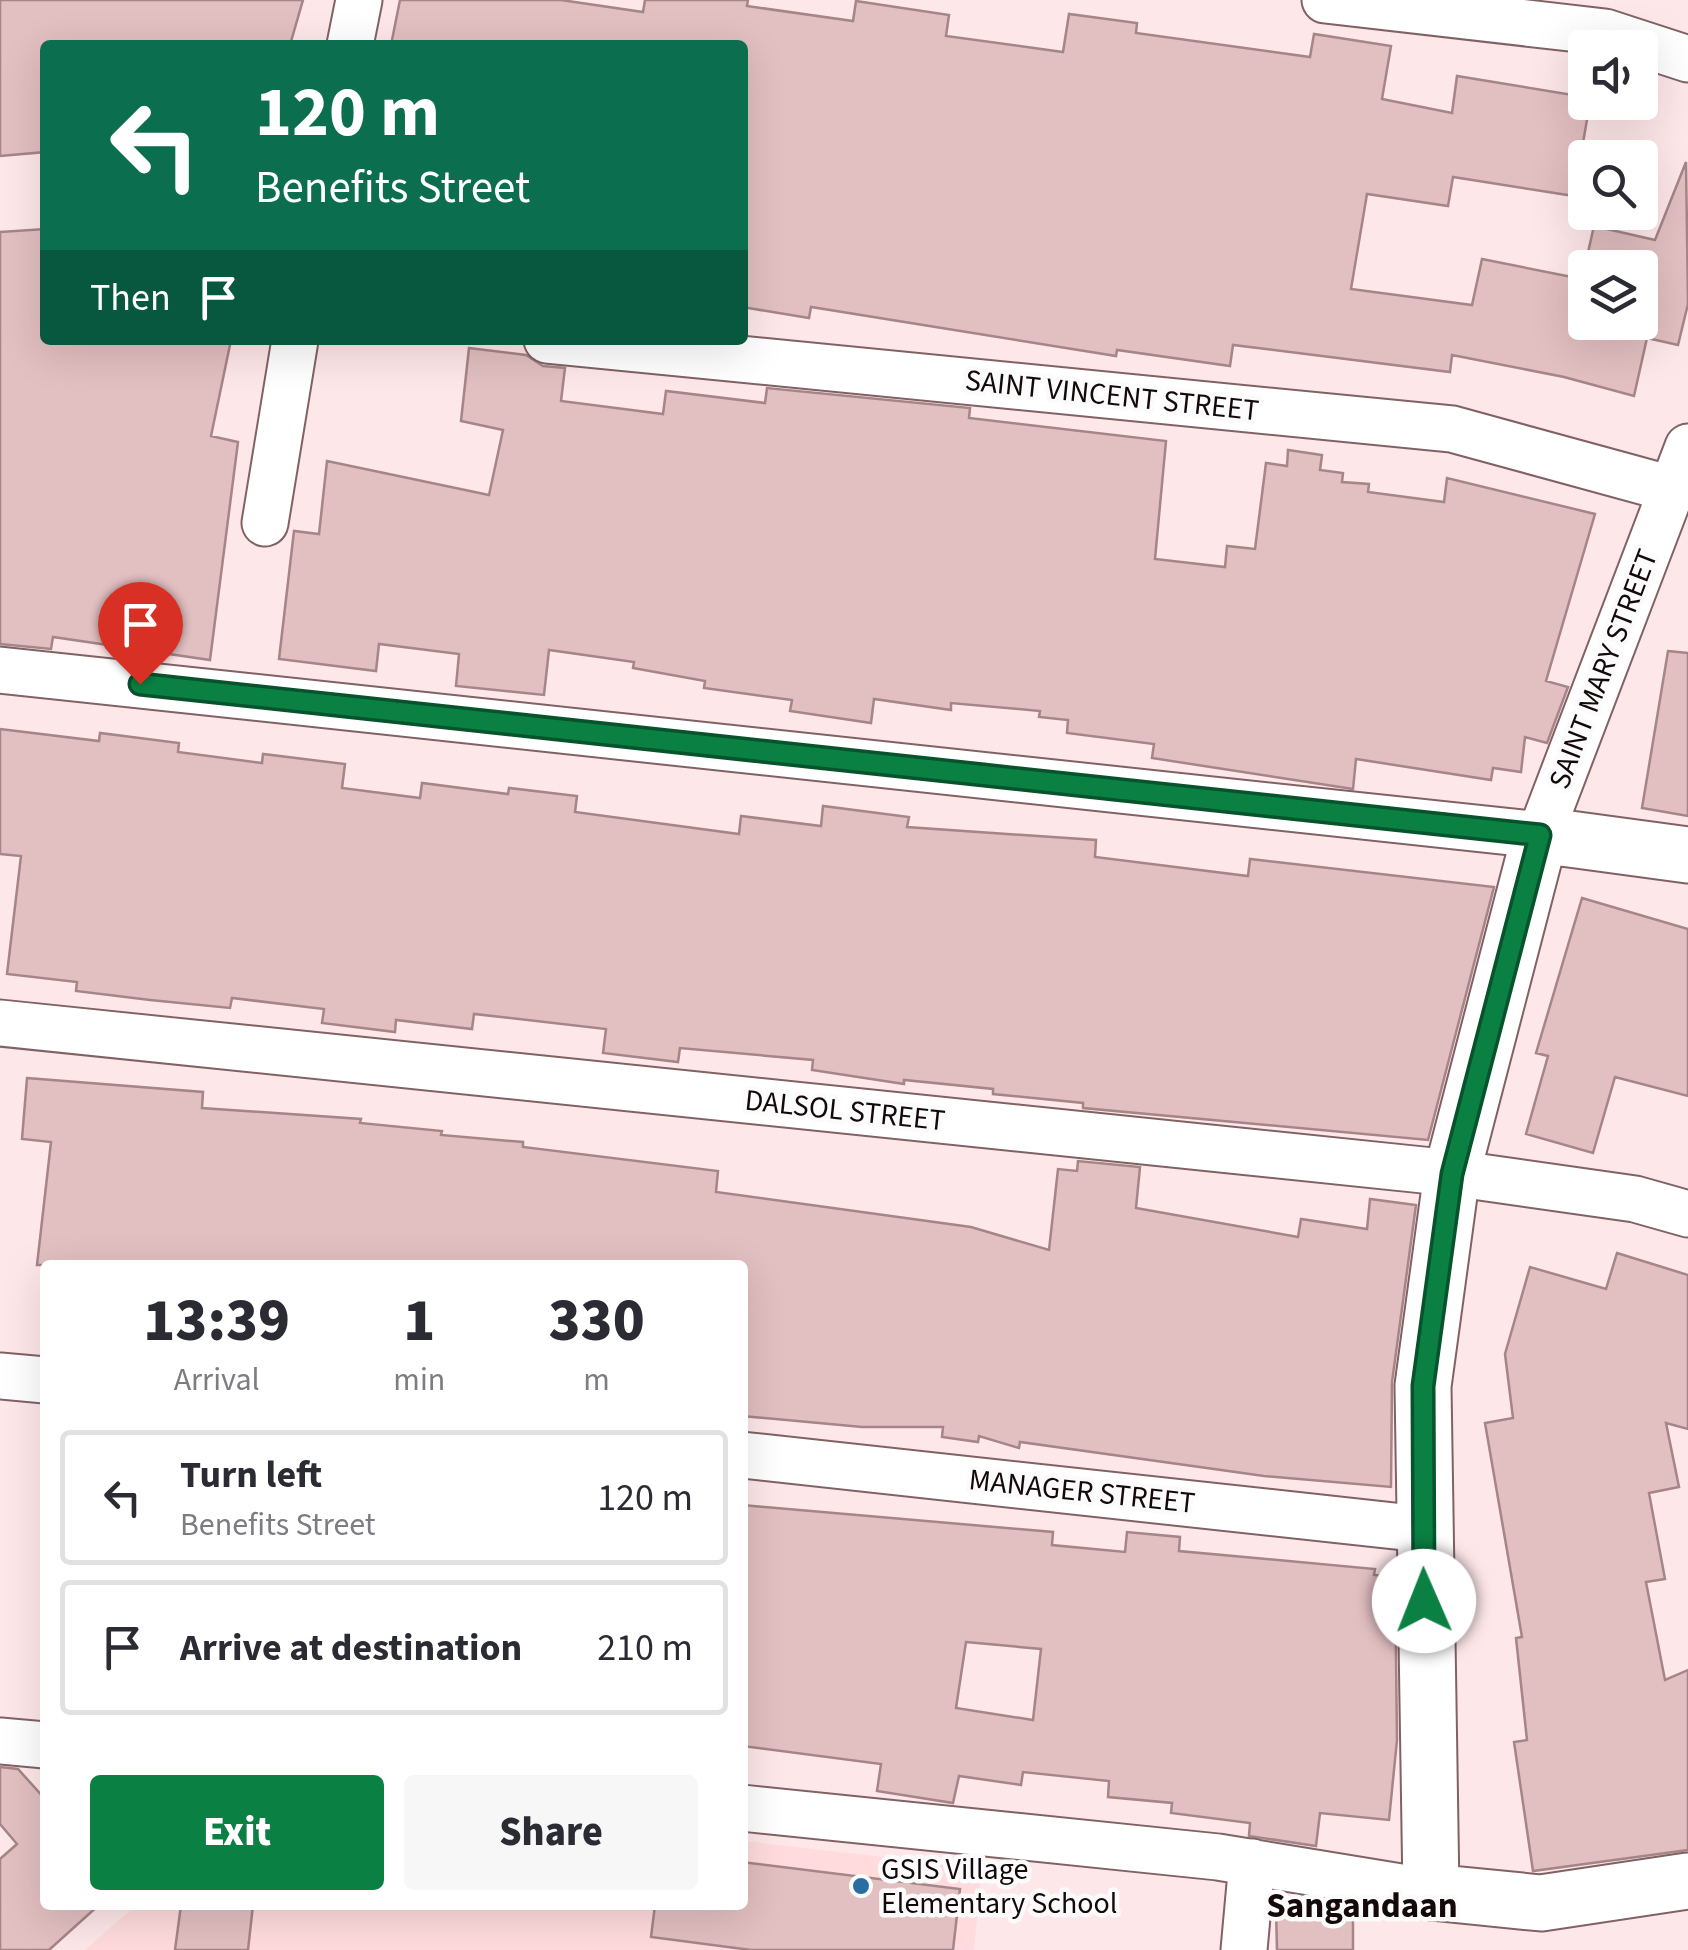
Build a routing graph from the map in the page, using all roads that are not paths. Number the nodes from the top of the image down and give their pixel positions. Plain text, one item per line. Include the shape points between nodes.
1 (359, 0) edge
2 (1325, 0) edge
3 (351, 40) edge
4 (1688, 58) edge
5 (293, 345) edge
6 (597, 345) edge
7 (1688, 447) edge
8 (1671, 489) junction
9 (266, 524) dead end
10 (0, 670) edge
11 (1540, 835) junction
12 (1688, 856) edge
13 (0, 1023) edge
14 (1452, 1174) junction
15 (1688, 1214) edge
16 (0, 1376) edge
17 (40, 1380) edge
18 (748, 1456) edge
19 (1422, 1528) junction
20 (0, 1741) edge
21 (40, 1745) edge
22 (748, 1809) edge
23 (1252, 1862) junction
24 (1688, 1881) edge
25 (1431, 1892) junction
26 (1244, 1950) edge

1 - 3 street
2 - 4 street via 1605,32
5 - 9 street
6 - 8 street, SAINT VINCENT STREET via 1452,430
7 - 8 street, SAINT MARY STREET
8 - 11 street, SAINT MARY STREET
10 - 11 street
11 - 12 street
11 - 14 street
13 - 14 street, DALSOL STREET
14 - 15 street, DALSOL STREET via 1635,1199
14 - 19 street via 1423,1386
16 - 17 street
18 - 19 street, MANAGER STREET
19 - 25 street
20 - 21 street
22 - 23 street
23 - 25 street
23 - 26 street
24 - 25 street via 1541,1904

